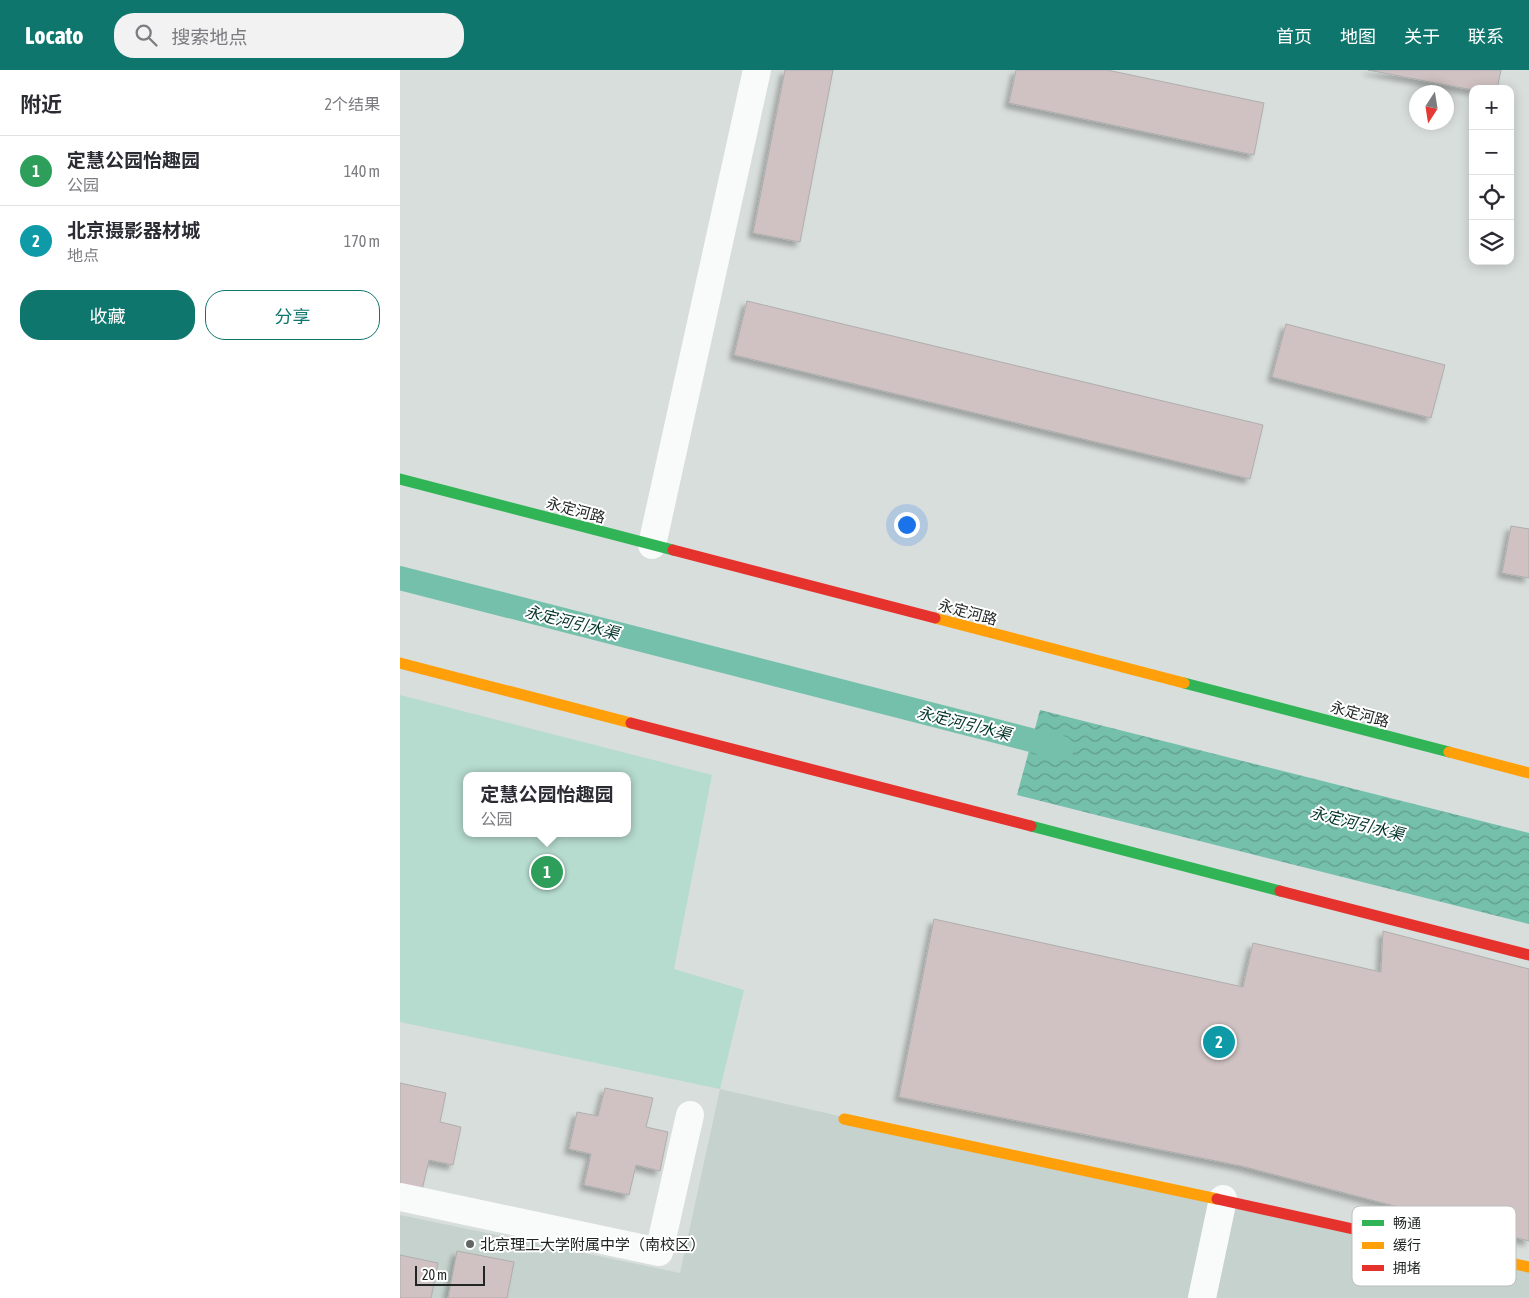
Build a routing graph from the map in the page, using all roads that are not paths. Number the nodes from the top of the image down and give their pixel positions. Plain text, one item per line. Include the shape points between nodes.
1 (757, 70) edge
2 (400, 480) edge
3 (652, 545) junction
4 (400, 663) edge
5 (1529, 773) edge
6 (1529, 955) edge
7 (690, 1115) dead end
8 (844, 1119) dead end
9 (400, 1197) edge
10 (1223, 1199) junction
11 (1352, 1228) edge
12 (1516, 1264) edge
13 (1529, 1267) edge
14 (1202, 1298) edge

1 - 3 street
2 - 3 street, 永定河路
3 - 5 street, 永定河路
4 - 6 street
7 - 9 street via 660,1252
8 - 10 street
10 - 11 street
10 - 14 street
12 - 13 street

